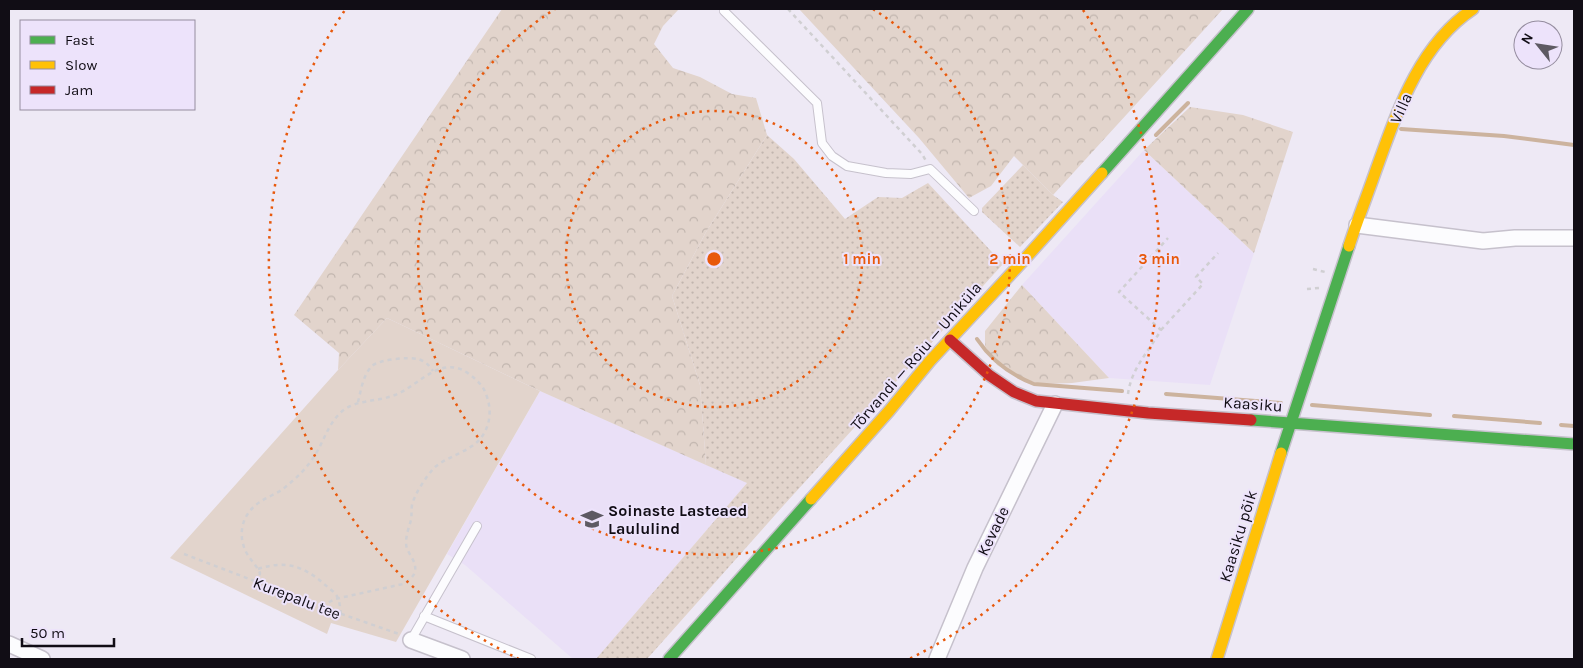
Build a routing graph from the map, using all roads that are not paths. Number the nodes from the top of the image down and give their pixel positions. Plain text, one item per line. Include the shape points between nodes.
1 (1248, 9) edge
2 (1473, 9) edge
3 (724, 11) dead end
4 (974, 211) dead end
5 (1357, 225) junction
6 (1574, 238) edge
7 (950, 340) junction
8 (1055, 404) junction
9 (1290, 422) junction
10 (1574, 444) edge
11 (477, 526) dead end
12 (424, 616) junction
13 (412, 640) joint
14 (9, 644) edge
15 (42, 659) edge
16 (462, 659) edge
17 (530, 659) edge
18 (669, 659) edge
19 (937, 659) edge
20 (1217, 659) edge

1 - 7 street, Tõrvandi — Roiu — Uniküla
2 - 5 street, Villa via 1442,36 1422,64 1401,105
3 - 4 lane via 817,103 822,143 832,156 847,166 886,173 911,174 930,169
5 - 6 street via 1483,241
5 - 9 street, Villa
7 - 8 street, Kaasiku via 989,375 1014,392
7 - 18 street, Tõrvandi — Roiu — Uniküla
8 - 9 street, Kaasiku
8 - 19 street, Kevade via 975,568
9 - 10 street, Kaasiku
9 - 20 street, Kaasiku põik
11 - 12 lane
12 - 13 lane
12 - 17 lane
13 - 16 street
14 - 15 street

